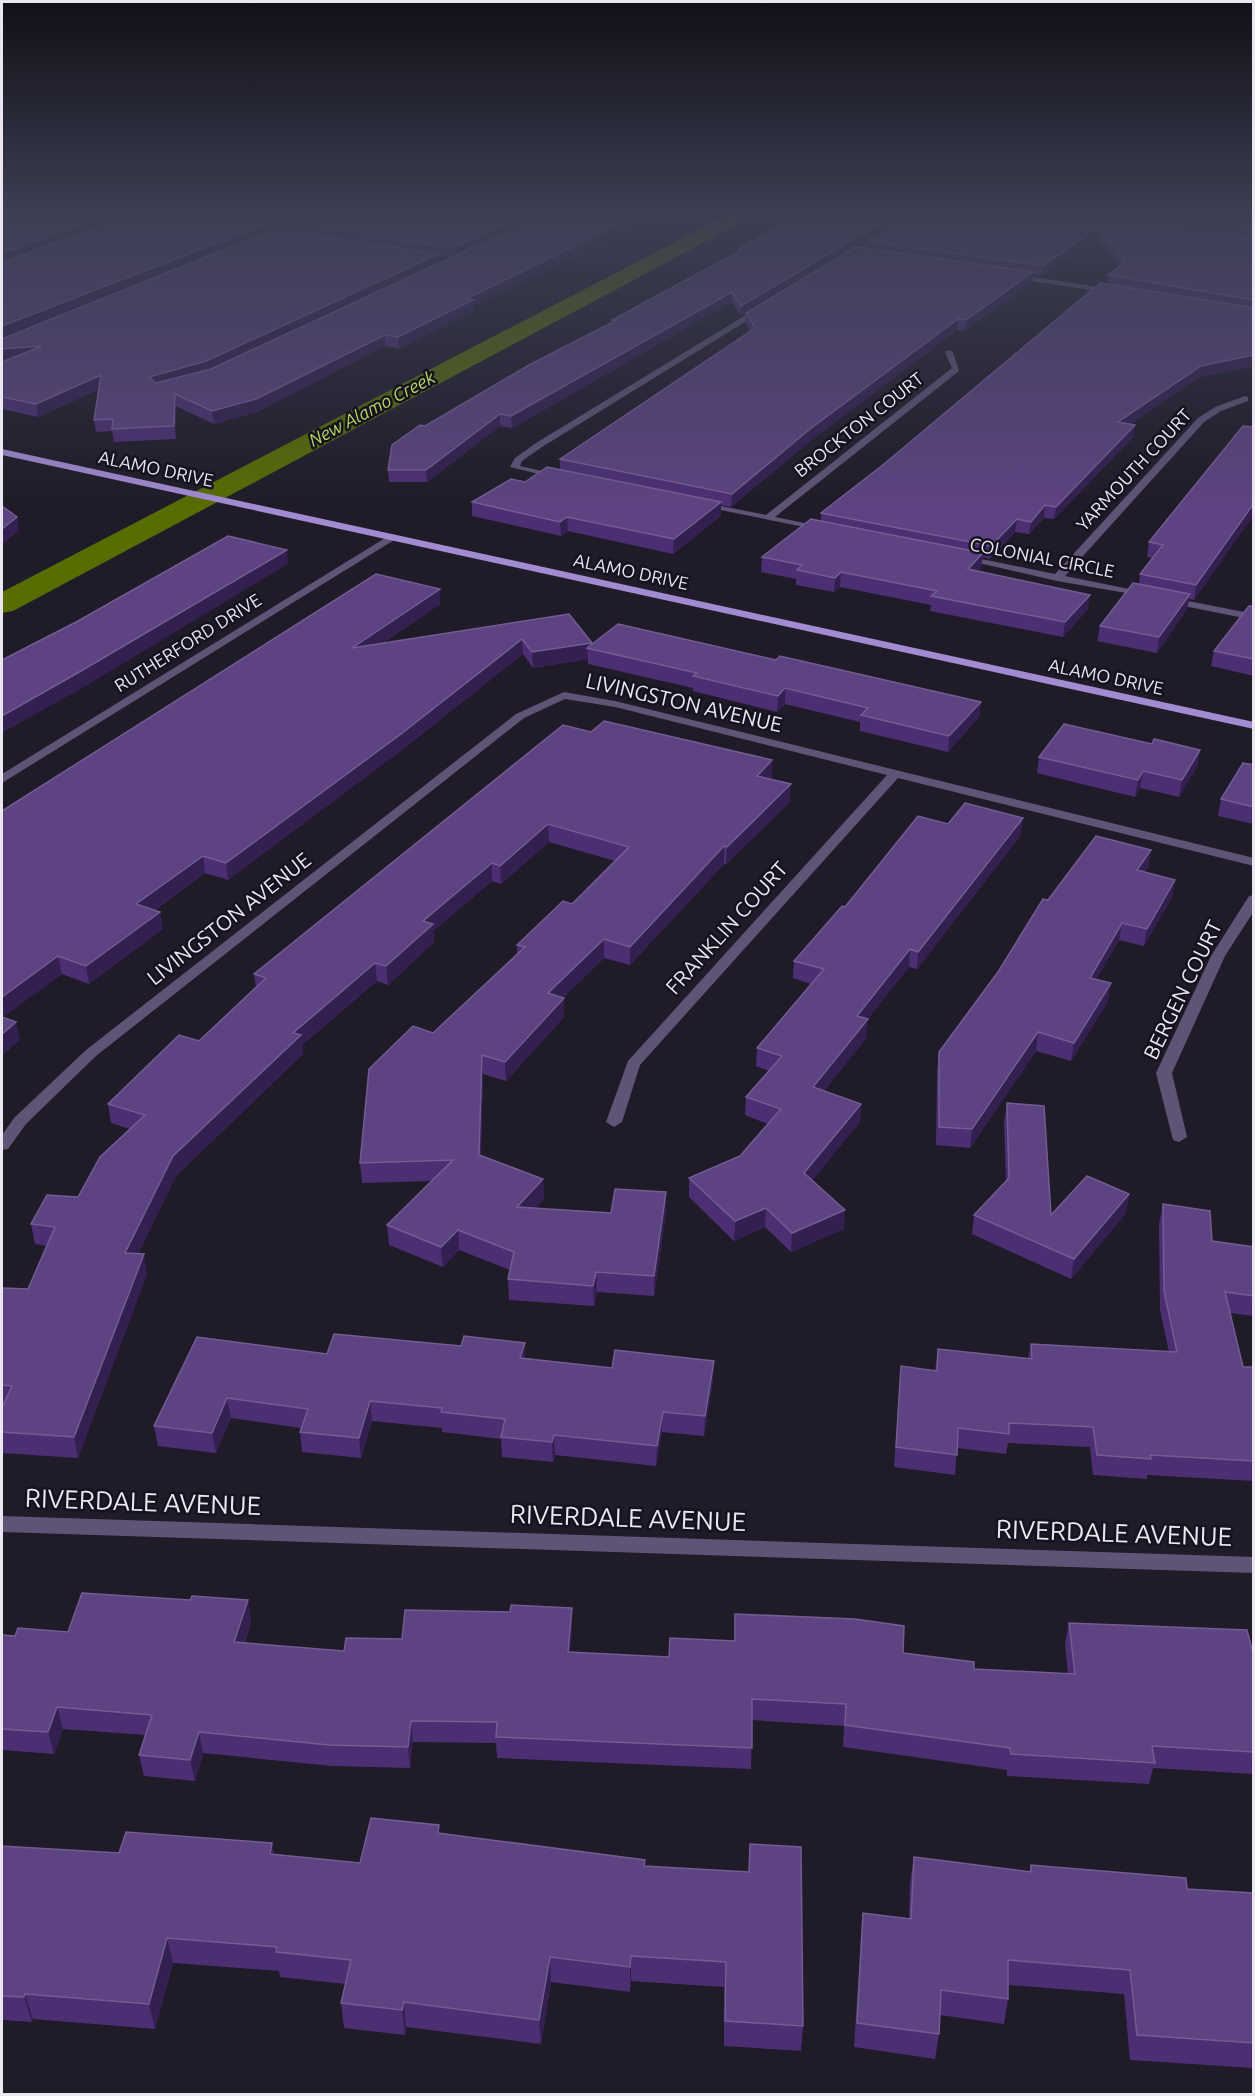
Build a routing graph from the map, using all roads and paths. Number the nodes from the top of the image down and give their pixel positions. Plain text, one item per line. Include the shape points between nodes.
1 (758, 312) edge
2 (949, 352) dead end
3 (1245, 399) dead end
4 (2, 452) edge
5 (572, 480) edge
6 (687, 503) edge
7 (768, 518) junction
8 (837, 532) edge
9 (394, 537) junction
10 (953, 556) edge
11 (1057, 578) junction
12 (1254, 616) edge
13 (1254, 726) edge
14 (894, 774) junction
15 (2, 779) edge
16 (1254, 862) edge
17 (1254, 899) edge
18 (614, 1122) dead end
19 (1179, 1137) dead end
20 (2, 1145) edge
21 (2, 1524) edge
22 (1254, 1565) edge

1 - 5 street via 539,445 515,466
2 - 7 street, BROCKTON COURT via 956,369
3 - 11 street, YARMOUTH COURT via 1201,420
4 - 9 main road, ALAMO DRIVE
6 - 7 street
7 - 8 street
9 - 13 main road, ALAMO DRIVE
9 - 15 street, RUTHERFORD DRIVE
10 - 11 street, COLONIAL CIRCLE
11 - 12 street, COLONIAL CIRCLE
14 - 16 street, LIVINGSTON AVENUE
14 - 18 street, FRANKLIN COURT via 633,1064
14 - 20 street, LIVINGSTON AVENUE via 615,704 564,695 520,716 91,1053 20,1121
17 - 19 street, BERGEN COURT via 1218,956 1164,1073
21 - 22 street, RIVERDALE AVENUE

